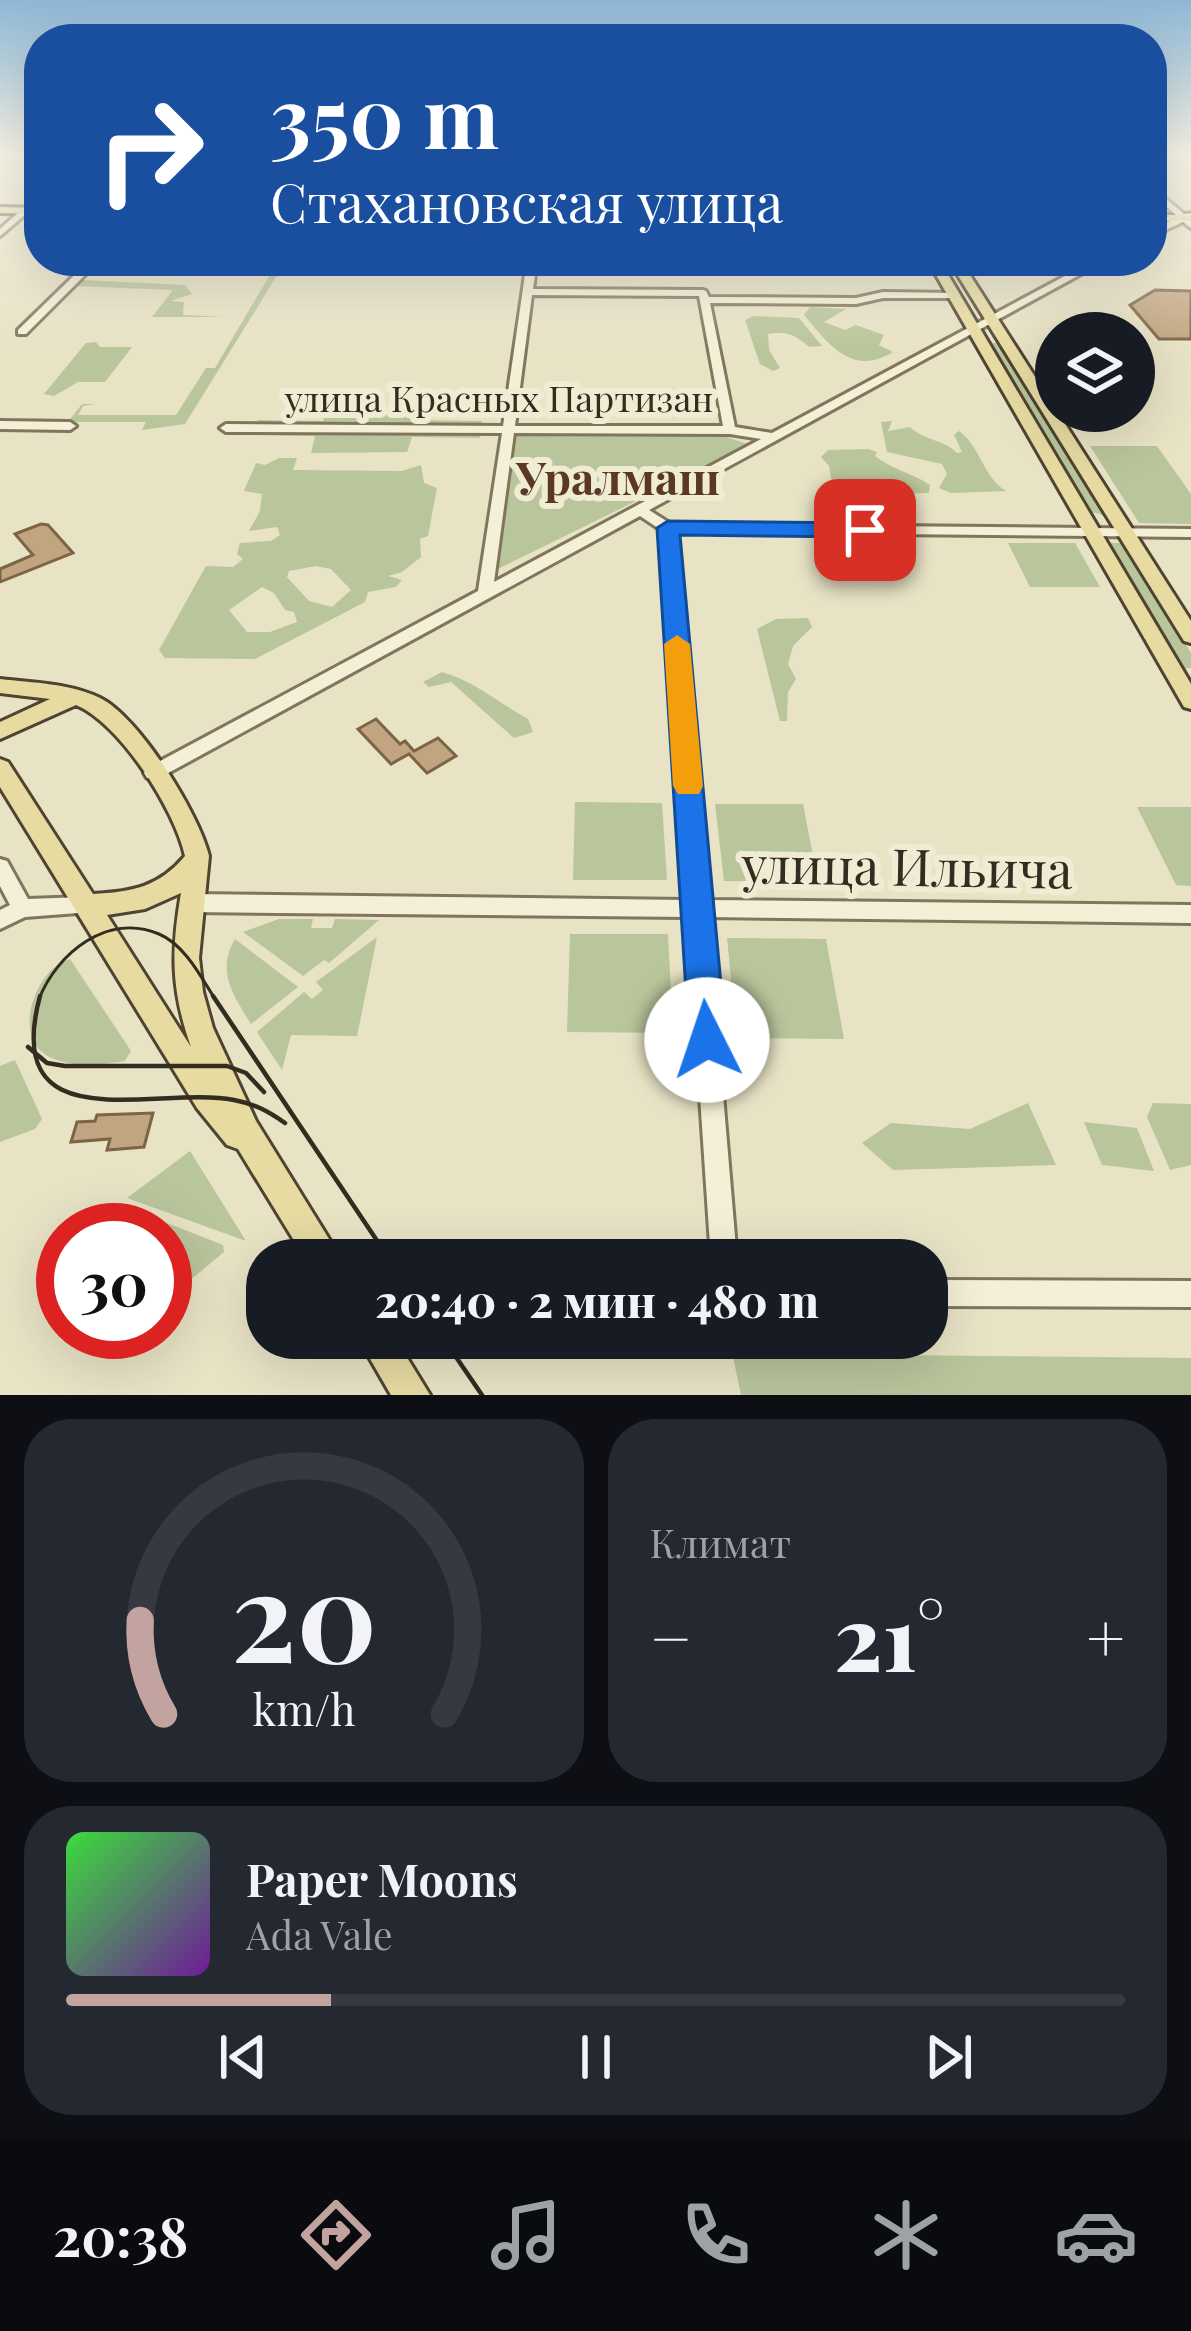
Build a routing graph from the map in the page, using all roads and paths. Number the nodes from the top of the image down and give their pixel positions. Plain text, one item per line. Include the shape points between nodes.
1 (79, 276) edge
2 (530, 276) edge
3 (942, 276) edge
4 (962, 276) edge
5 (1071, 276) edge
6 (528, 292) junction
7 (953, 295) junction
8 (704, 297) junction
9 (982, 323) junction
10 (22, 332) dead end
11 (0, 425) edge
12 (70, 426) dead end
13 (226, 428) dead end
14 (510, 430) junction
15 (730, 430) junction
16 (772, 437) junction
17 (638, 509) junction
18 (668, 528) junction
19 (1090, 532) junction
20 (1126, 532) junction
21 (1191, 533) edge
22 (485, 592) junction
23 (1191, 636) edge
24 (0, 686) edge
25 (71, 697) junction
26 (1191, 702) edge
27 (0, 731) edge
28 (0, 768) edge
29 (153, 773) junction
30 (197, 859) junction
31 (0, 867) edge
32 (143, 902) junction
33 (190, 904) junction
34 (84, 905) junction
35 (697, 907) junction
36 (22, 908) junction
37 (1191, 914) edge
38 (0, 920) edge
39 (261, 1161) junction
40 (311, 1239) edge
41 (722, 1239) edge
42 (948, 1293) edge
43 (1191, 1294) edge
44 (389, 1359) edge
45 (412, 1395) edge

1 - 10 street
2 - 6 street
3 - 7 main road
4 - 9 main road
5 - 9 street
6 - 8 street
6 - 14 street
7 - 8 street
7 - 9 main road
8 - 15 street
9 - 16 street
9 - 19 main road
9 - 20 main road
11 - 12 street
13 - 14 street, улица Красных Партизан
14 - 15 street, улица Красных Партизан
14 - 22 street
15 - 16 street, улица Красных Партизан
16 - 17 street
17 - 18 street
17 - 22 street
18 - 19 street
18 - 35 street
19 - 20 street
19 - 26 main road
20 - 21 street
20 - 23 main road
22 - 29 street
24 - 25 main road
25 - 27 main road
25 - 29 main road via 108,712
28 - 34 main road
29 - 30 main road via 186,817
30 - 32 main road via 176,884
30 - 33 main road
31 - 36 street
32 - 33 main road
32 - 34 main road
33 - 35 street, улица Ильича
33 - 39 main road via 185,960 193,1007
34 - 36 street
34 - 39 main road via 208,1098
35 - 37 street, улица Ильича
35 - 41 street
36 - 38 street
39 - 40 main road
42 - 43 street
44 - 45 main road

